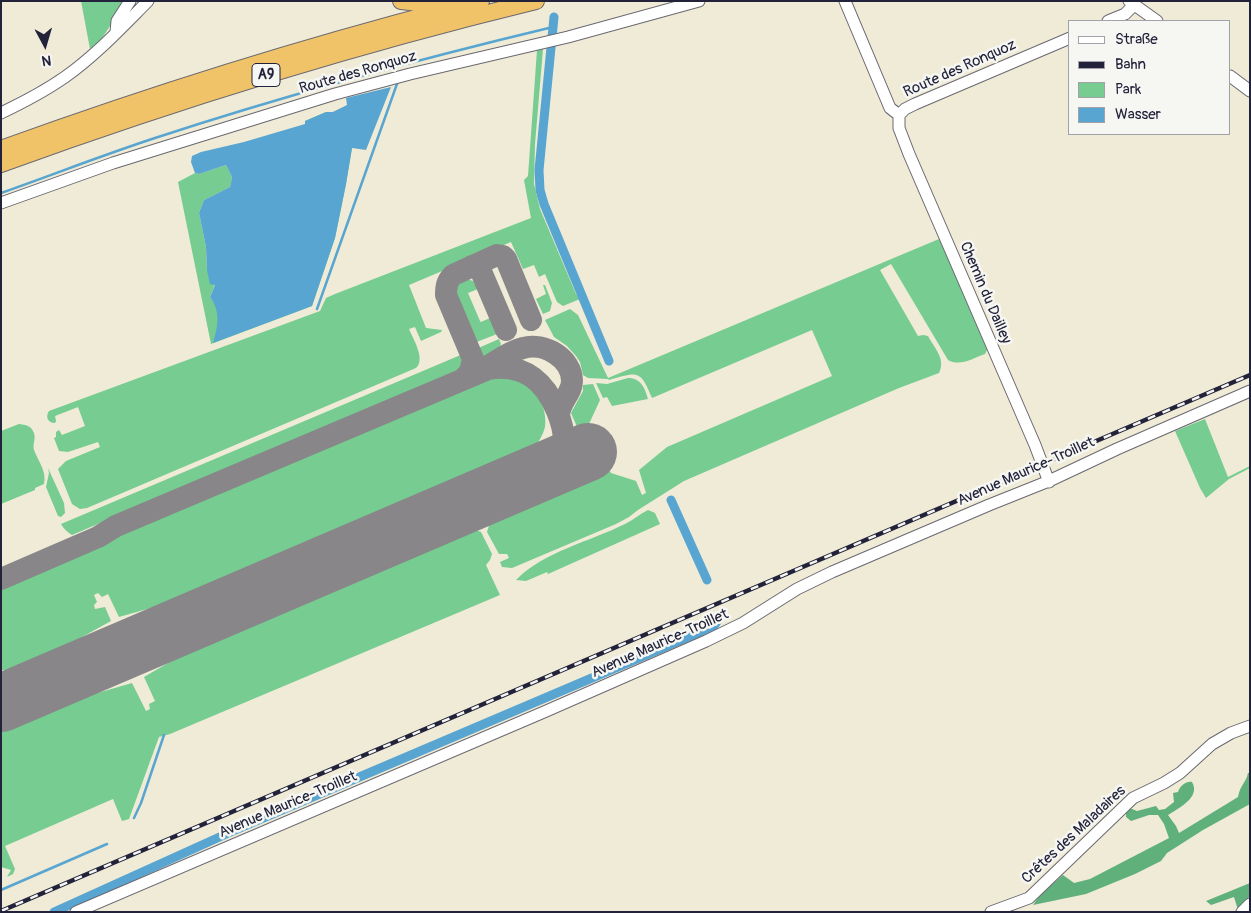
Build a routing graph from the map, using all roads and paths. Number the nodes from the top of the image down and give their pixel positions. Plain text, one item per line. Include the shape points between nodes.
1 (130, 1) edge
2 (148, 1) edge
3 (400, 1) edge
4 (452, 1) edge
5 (481, 1) edge
6 (536, 1) edge
7 (699, 1) edge
8 (845, 1) edge
9 (1132, 3) edge
10 (1110, 20) edge
11 (1156, 20) edge
12 (116, 32) junction
13 (1068, 39) edge
14 (195, 72) dead end
15 (1231, 77) edge
16 (1250, 91) edge
17 (1, 113) edge
18 (899, 115) junction
19 (94, 116) junction
20 (1, 149) edge
21 (1, 164) edge
22 (1, 203) edge
23 (1250, 392) edge
24 (1048, 482) junction
25 (1250, 726) edge
26 (1250, 904) edge
27 (76, 912) edge
28 (991, 912) edge
29 (1242, 912) edge

1 - 12 street via 117,21
2 - 12 street
3 - 4 highway via 429,4
5 - 19 highway, A9 via 298,52
6 - 21 highway, A9 via 259,77
7 - 22 street, Route des Ronquoz via 540,44 390,78 177,142
8 - 18 street, Route des Ronquoz via 890,108
9 - 10 street via 1125,14
9 - 11 street
12 - 17 street via 67,76
13 - 18 street, Route des Ronquoz via 915,104
14 - 19 highway
15 - 16 street
18 - 24 street, Chemin du Dailley via 900,131 909,154
19 - 20 highway, A9
23 - 24 street, Avenue Maurice-Troillet
24 - 27 street, Avenue Maurice-Troillet via 832,572 797,589 743,623 697,645
25 - 28 street, Crêtes des Maladaires via 1212,744 1164,783 1133,798 1030,898
26 - 29 street

